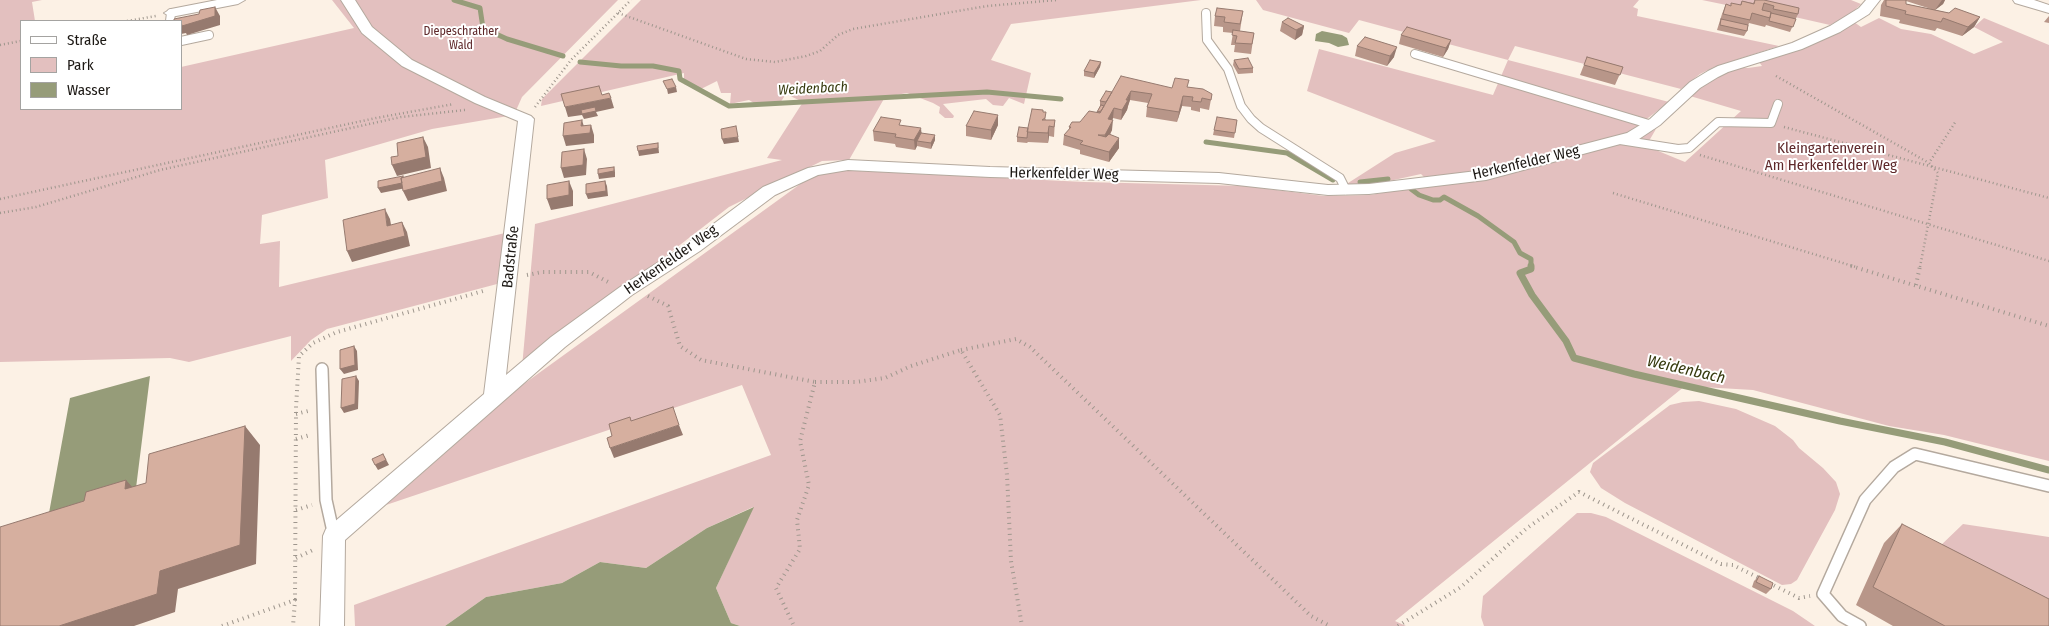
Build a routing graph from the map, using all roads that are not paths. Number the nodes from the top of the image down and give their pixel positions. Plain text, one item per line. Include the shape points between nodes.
1 (238, 0) edge
2 (348, 0) edge
3 (1874, 0) edge
4 (2020, 0) edge
5 (2049, 9) edge
6 (1206, 13) dead end
7 (171, 17) edge
8 (209, 35) dead end
9 (182, 41) edge
10 (1416, 54) dead end
11 (480, 100) joint
12 (1778, 104) dead end
13 (1652, 125) junction
14 (1620, 140) junction
15 (1346, 190) junction
16 (322, 369) dead end
17 (494, 396) junction
18 (2049, 486) edge
19 (334, 536) junction
20 (332, 626) edge
21 (1860, 626) edge

1 - 7 street
2 - 11 street via 367,30 407,63
3 - 13 street, Herkenfelder Weg via 1864,11 1835,29 1796,46 1723,69 1707,78
4 - 5 street
6 - 15 lane via 1207,40 1228,70 1241,106 1251,119 1340,178
8 - 9 lane
10 - 13 lane
11 - 17 street, Badstraße via 526,119
12 - 14 lane via 1771,123 1718,122 1689,148
13 - 14 street, Herkenfelder Weg
14 - 15 street, Herkenfelder Weg via 1486,175
15 - 17 street, Herkenfelder Weg via 1219,178 848,165 814,171 769,191 694,247 629,289 558,342
16 - 19 lane via 326,500
17 - 19 street, Herkenfelder Weg
18 - 21 lane via 1915,454 1894,467 1865,500 1823,594 1842,616
19 - 20 street

